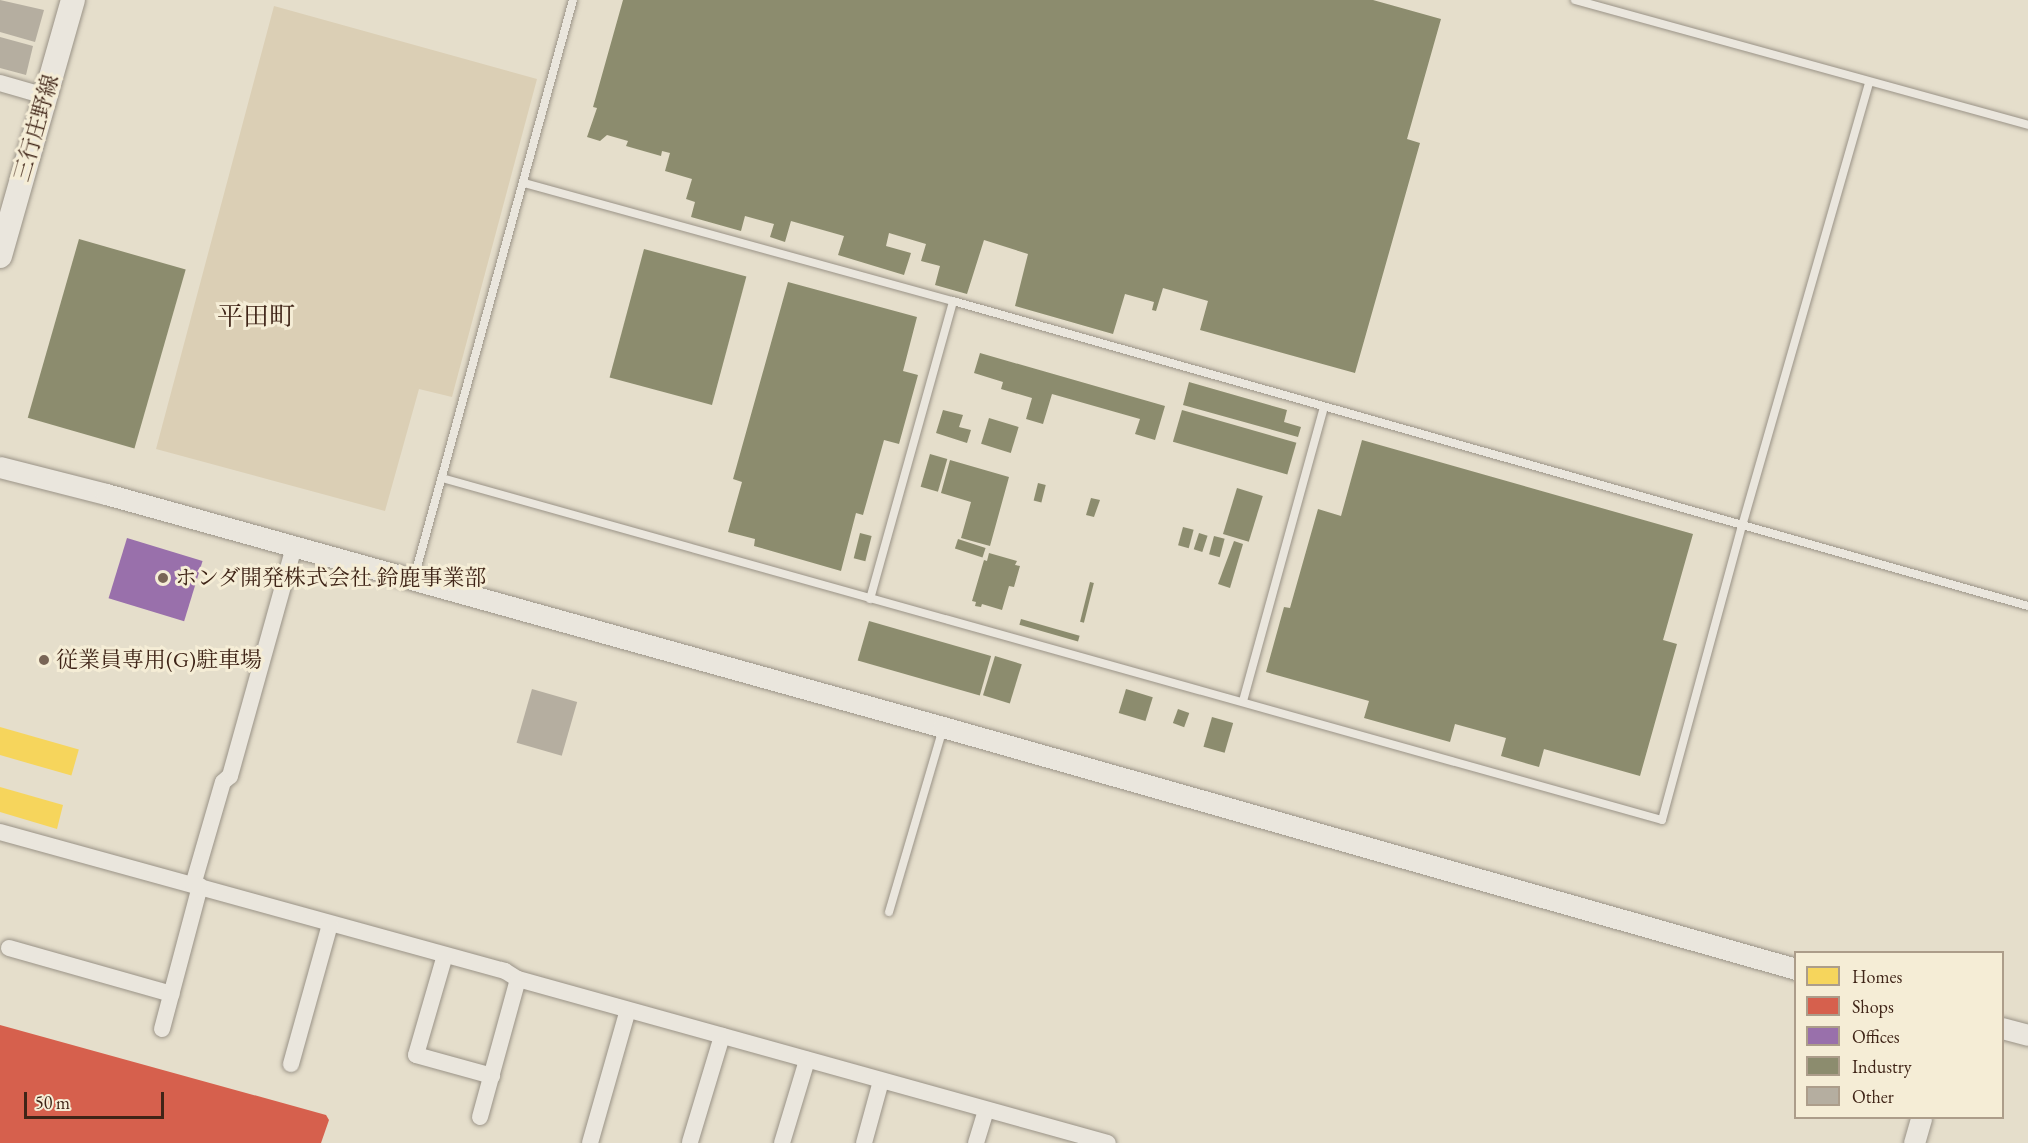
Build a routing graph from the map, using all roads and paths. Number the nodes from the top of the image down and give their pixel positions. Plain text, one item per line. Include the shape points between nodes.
1 (73, 0) edge
2 (573, 0) edge
3 (1575, 0) edge
4 (1869, 82) junction
5 (0, 83) edge
6 (45, 96) junction
7 (2028, 125) edge
8 (524, 183) junction
9 (0, 256) edge
10 (953, 301) junction
11 (1324, 407) junction
12 (0, 467) edge
13 (442, 478) junction
14 (1742, 526) junction
15 (294, 547) junction
16 (413, 581) junction
17 (870, 599) junction
18 (2028, 606) edge
19 (1243, 701) junction
20 (943, 727) junction
21 (0, 832) edge
22 (196, 886) junction
23 (890, 912) dead end
24 (330, 924) junction
25 (9, 948) dead end
26 (445, 955) junction
27 (1794, 968) edge
28 (518, 979) junction
29 (172, 994) junction
30 (628, 1010) junction
31 (162, 1029) dead end
32 (2004, 1029) edge
33 (2028, 1035) edge
34 (722, 1036) junction
35 (807, 1060) junction
36 (291, 1064) dead end
37 (492, 1076) junction
38 (881, 1081) junction
39 (986, 1110) junction
40 (480, 1117) dead end
41 (1921, 1119) edge
42 (1072, 1138) edge
43 (690, 1142) edge
44 (590, 1143) edge
45 (782, 1143) edge
46 (864, 1143) edge
47 (976, 1143) edge
48 (1108, 1143) edge
49 (1914, 1143) edge

1 - 6 main road, 三行庄野線
2 - 8 lane
3 - 4 lane
4 - 7 lane
4 - 14 lane
5 - 6 street
6 - 9 main road, 三行庄野線
8 - 10 lane
8 - 13 lane
10 - 11 lane
10 - 17 lane
11 - 14 lane
11 - 19 lane
12 - 15 street
13 - 16 lane
13 - 17 lane
14 - 18 lane
14 - 19 lane via 1662,820
15 - 16 street
15 - 22 street
16 - 20 street
17 - 19 lane
20 - 23 lane
20 - 27 street
21 - 22 street
22 - 24 street
22 - 29 street
24 - 26 street
24 - 36 street
25 - 29 street
26 - 28 street via 505,970
26 - 37 street via 416,1055
28 - 30 street
28 - 37 street
29 - 31 street
30 - 34 street
30 - 44 street
32 - 33 street
34 - 35 street
34 - 43 street
35 - 38 street
35 - 45 street
37 - 40 street
38 - 39 street
38 - 46 street
39 - 42 street
39 - 47 street
41 - 49 street
42 - 48 street

